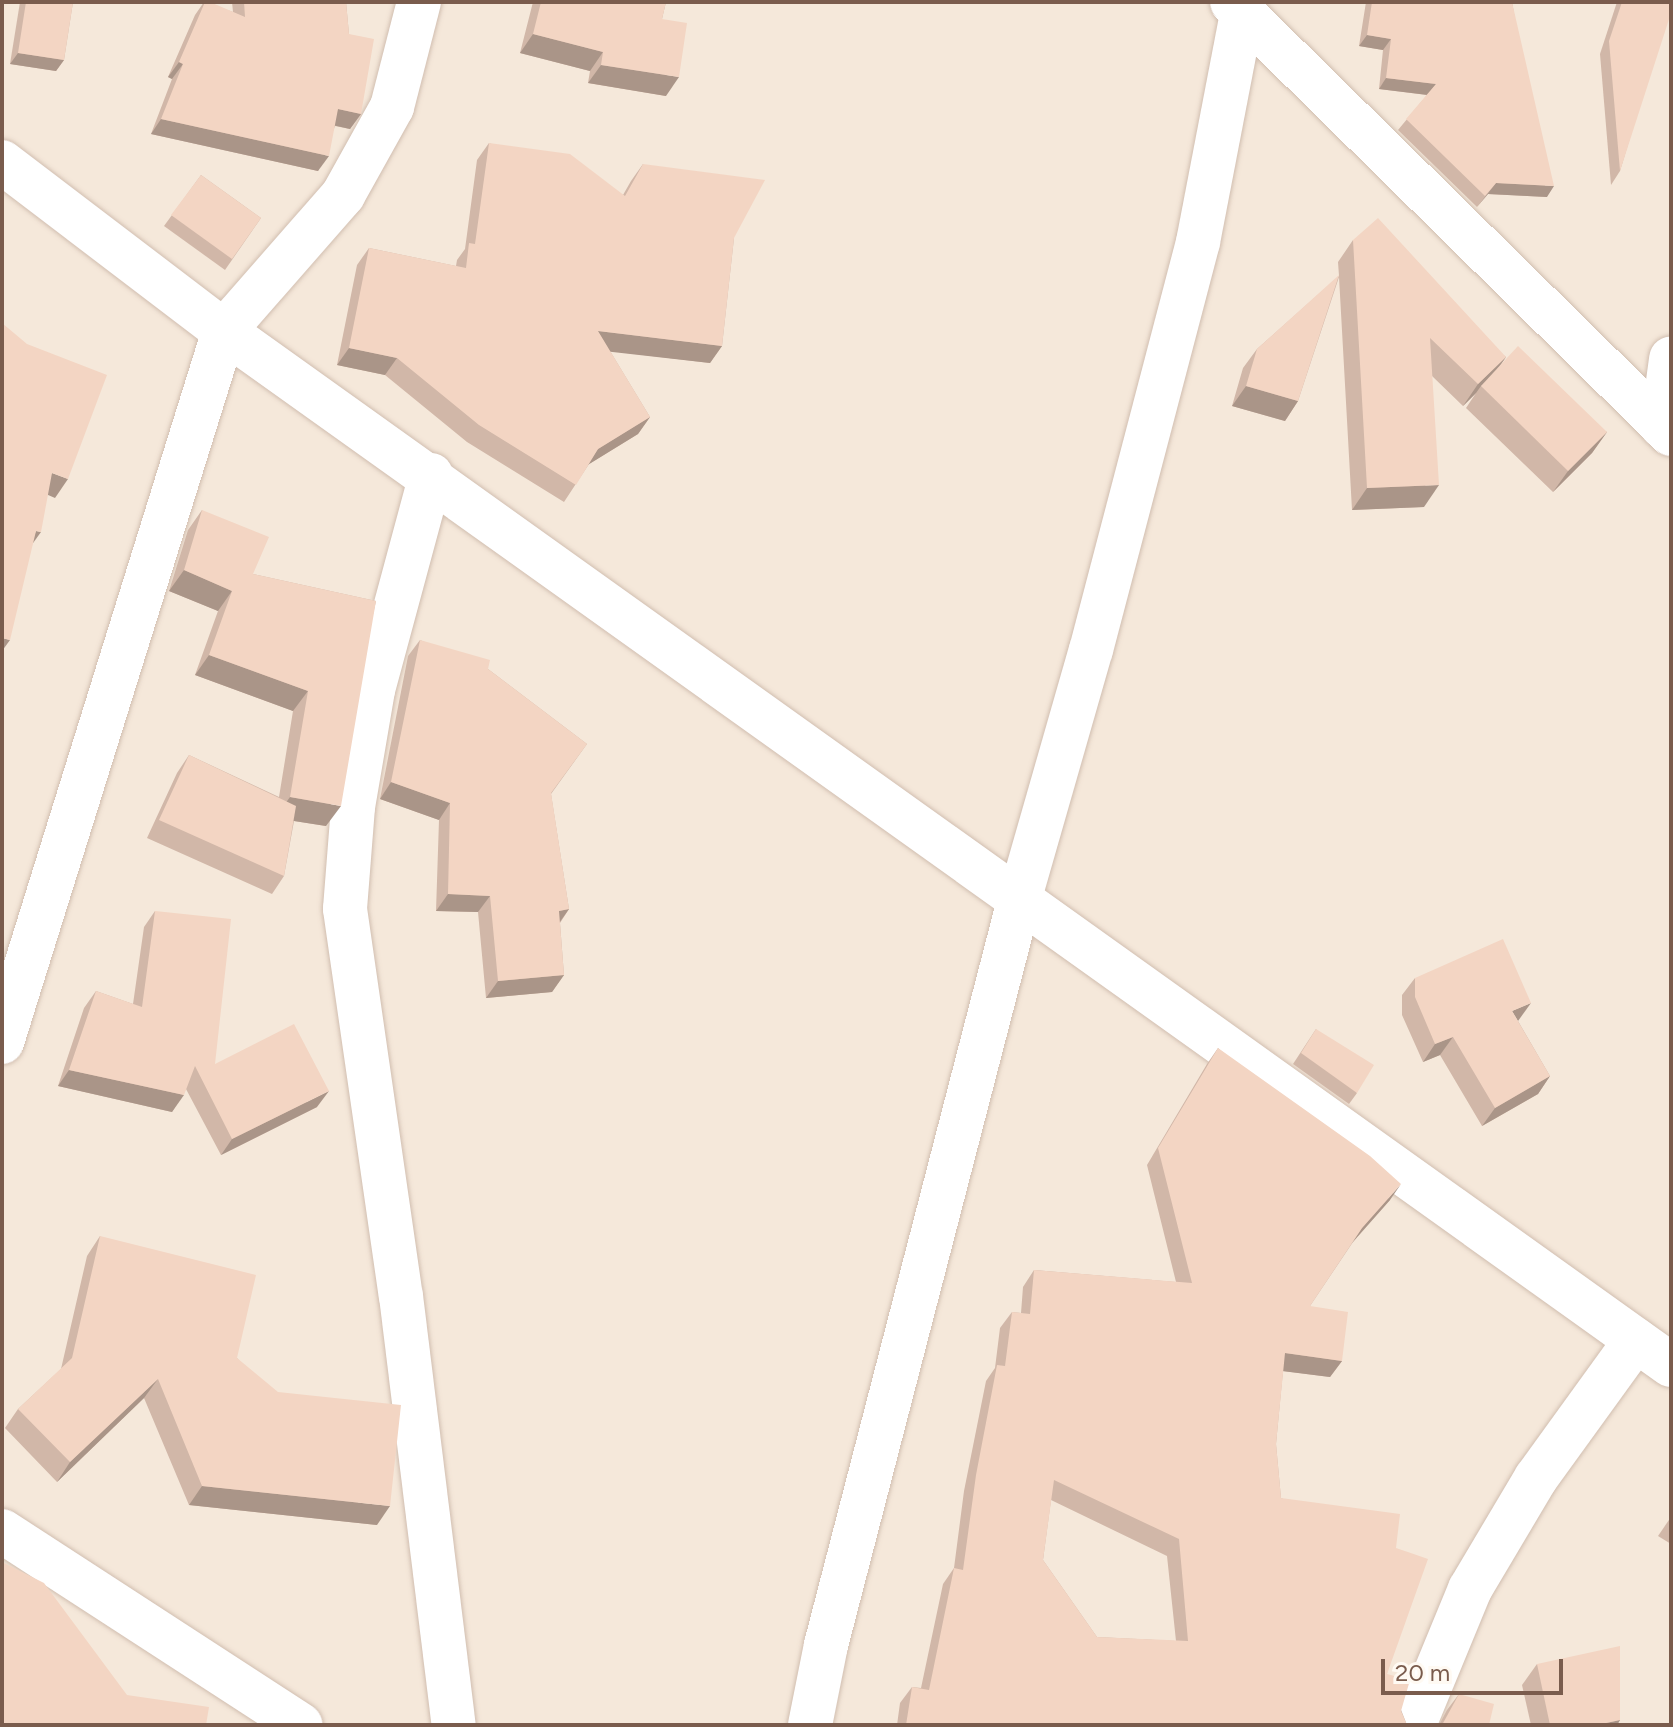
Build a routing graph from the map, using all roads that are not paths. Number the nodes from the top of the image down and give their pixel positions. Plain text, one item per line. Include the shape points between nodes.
1 (419, 2) edge
2 (1240, 5) edge
3 (2, 162) edge
4 (224, 331) junction
5 (1671, 359) edge
6 (1666, 430) edge
7 (431, 475) junction
8 (1020, 897) junction
9 (2, 1042) edge
10 (1636, 1340) junction
11 (1671, 1365) edge
12 (2, 1531) edge
13 (301, 1725) edge
14 (454, 1725) edge
15 (810, 1725) edge
16 (1414, 1725) edge

1 - 4 street via 392,107 343,195
2 - 6 street
2 - 8 street via 1198,242
3 - 4 street
4 - 7 street
4 - 9 street
5 - 6 street
7 - 8 street
7 - 14 street via 373,690 353,807 345,909 401,1296
8 - 10 street
8 - 15 street via 826,1645
10 - 11 street
10 - 16 street via 1536,1478 1470,1589
12 - 13 street

